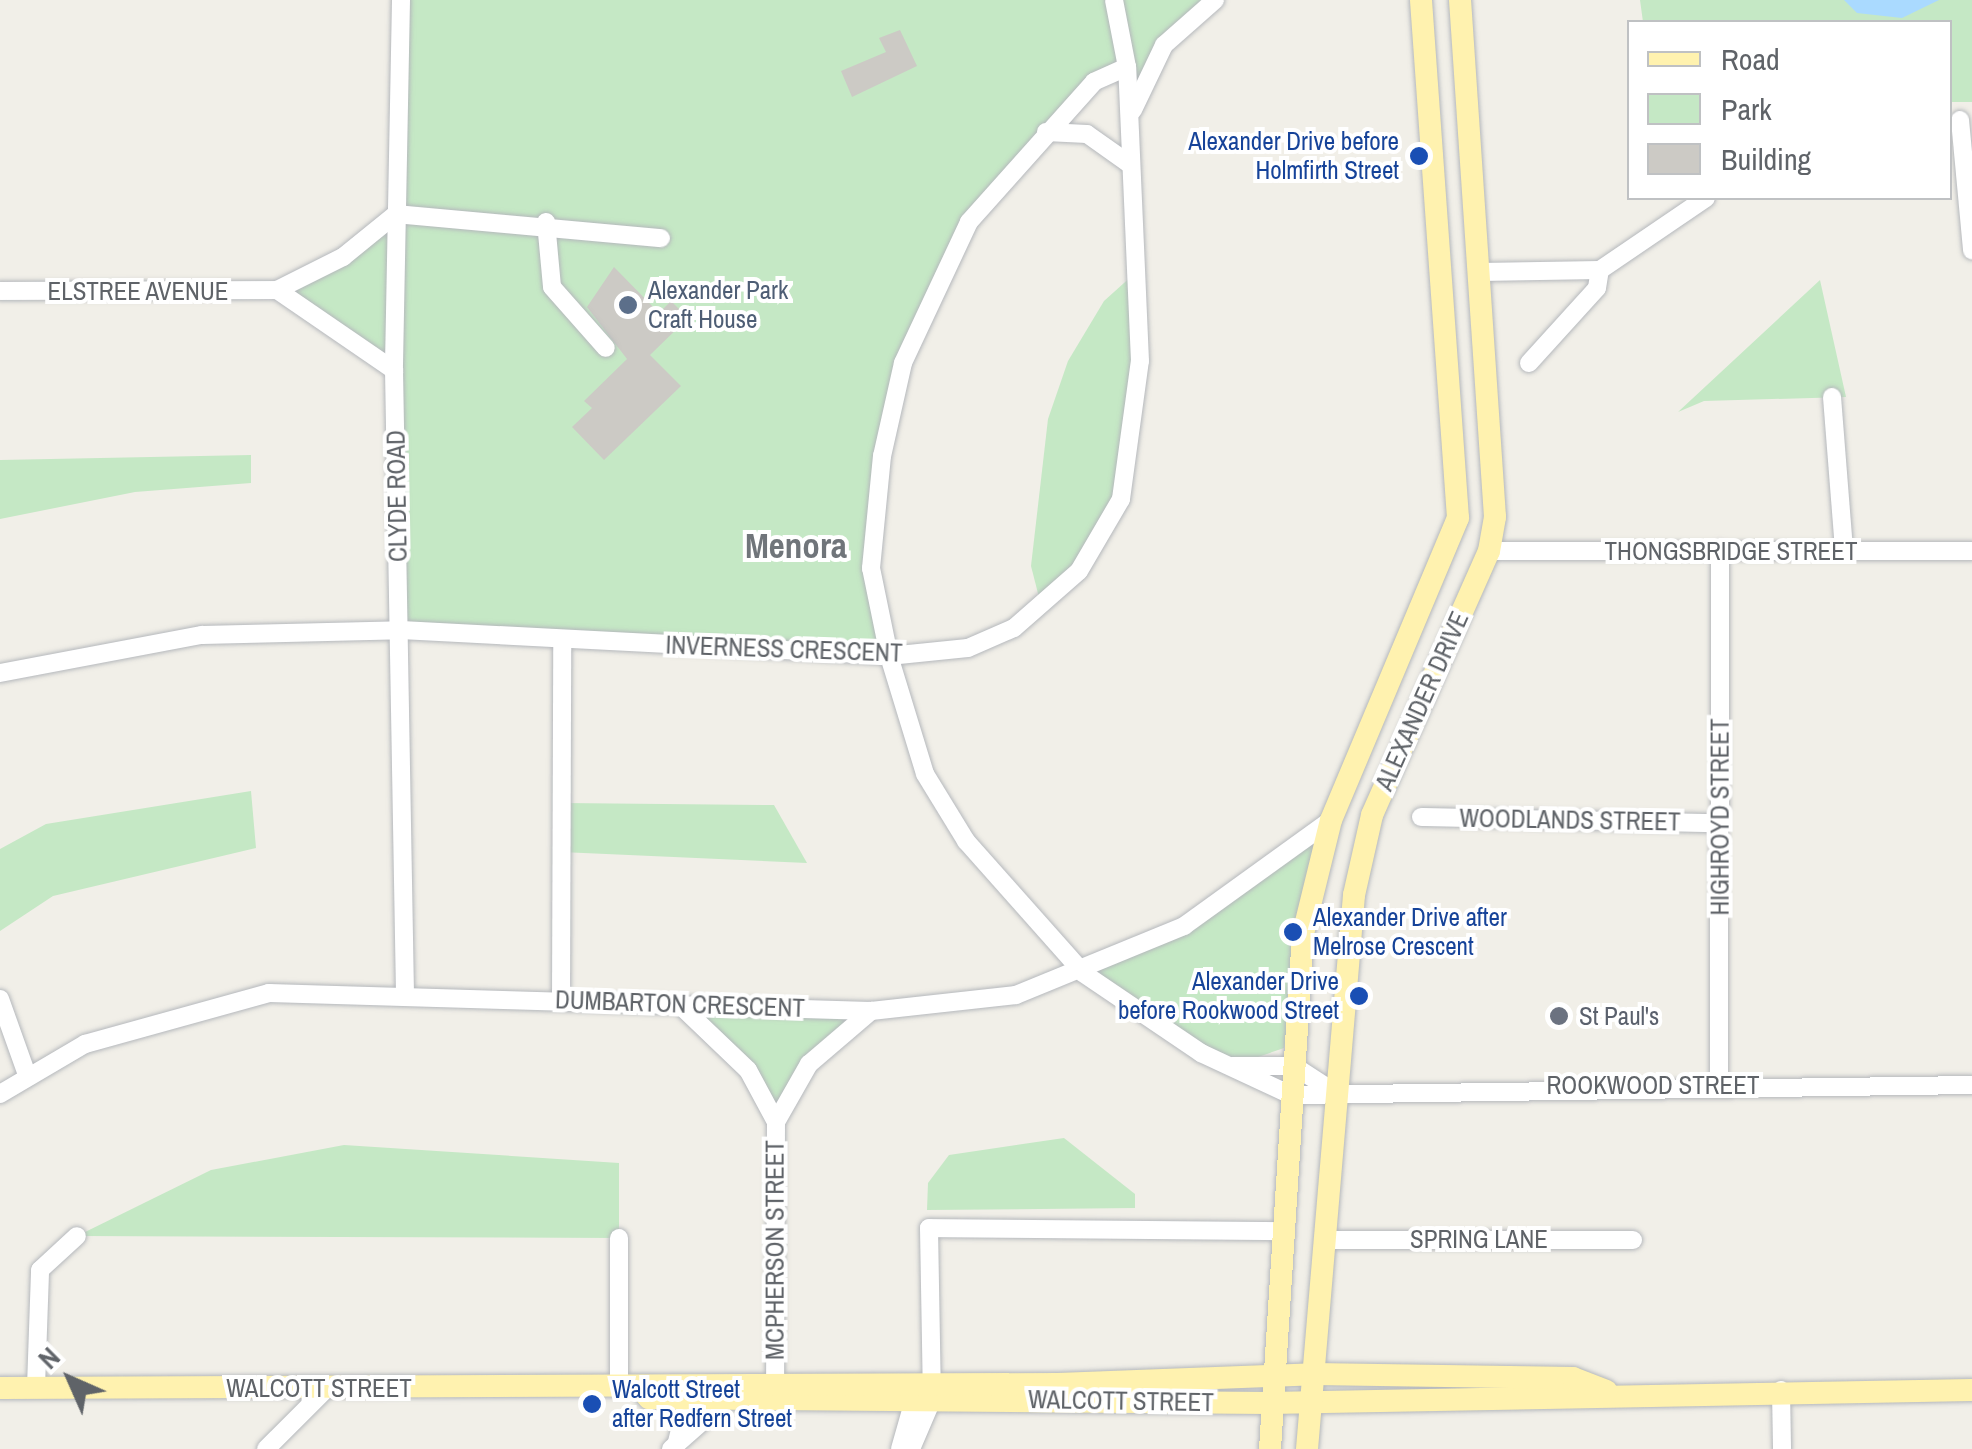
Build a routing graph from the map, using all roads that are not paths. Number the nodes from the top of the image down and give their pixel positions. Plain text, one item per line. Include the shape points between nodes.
1 (401, 0) edge
2 (1114, 0) edge
3 (1215, 0) edge
4 (1421, 0) edge
5 (1460, 0) edge
6 (1127, 67) junction
7 (1130, 115) junction
8 (1960, 120) edge
9 (1046, 132) junction
10 (1128, 163) junction
11 (1703, 200) edge
12 (396, 214) junction
13 (546, 222) junction
14 (660, 238) dead end
15 (1972, 250) edge
16 (1600, 270) junction
17 (1480, 272) junction
18 (277, 290) junction
19 (0, 291) edge
20 (606, 348) dead end
21 (1529, 363) dead end
22 (394, 370) junction
23 (1832, 397) dead end
24 (1720, 550) junction
25 (1844, 550) junction
26 (1972, 551) edge
27 (1489, 552) junction
28 (401, 630) junction
29 (562, 639) junction
30 (889, 656) junction
31 (0, 673) edge
32 (1421, 817) dead end
33 (1331, 820) junction
34 (1720, 823) junction
35 (1083, 973) junction
36 (406, 992) junction
37 (0, 998) edge
38 (561, 1000) junction
39 (682, 1007) junction
40 (871, 1011) junction
41 (1232, 1066) junction
42 (1294, 1066) junction
43 (26, 1075) junction
44 (1972, 1084) edge
45 (1719, 1085) junction
46 (1334, 1092) junction
47 (0, 1094) edge
48 (1290, 1095) junction
49 (776, 1122) junction
50 (1284, 1232) junction
51 (76, 1236) dead end
52 (619, 1238) dead end
53 (1326, 1240) junction
54 (1633, 1240) dead end
55 (1273, 1374) junction
56 (1314, 1374) junction
57 (775, 1379) junction
58 (629, 1387) junction
59 (0, 1388) edge
60 (36, 1388) junction
61 (326, 1388) junction
62 (702, 1388) junction
63 (1781, 1390) junction
64 (1972, 1390) edge
65 (1607, 1391) junction
66 (923, 1394) junction
67 (1270, 1403) junction
68 (1310, 1403) junction
69 (678, 1447) edge
70 (266, 1449) edge
71 (900, 1449) edge
72 (911, 1449) edge
73 (1270, 1449) edge
74 (1307, 1449) edge
75 (1782, 1449) edge

1 - 12 street, CLYDE ROAD
2 - 6 street, INVERNESS CRESCENT
3 - 7 street via 1164,45
4 - 33 main road, ALEXANDER DRIVE via 1458,518
5 - 17 main road, ALEXANDER DRIVE
6 - 7 street, INVERNESS CRESCENT
6 - 9 street via 1094,82
7 - 10 street, INVERNESS CRESCENT
8 - 15 street
9 - 10 street via 1087,134
9 - 30 street via 968,222 903,362 871,568
10 - 30 street, INVERNESS CRESCENT via 1140,361 1122,499 1080,571 1042,609 968,648
11 - 16 street
12 - 13 street
12 - 18 street, ELSTREE AVENUE via 344,257
12 - 22 street, CLYDE ROAD
13 - 14 street
13 - 20 street via 552,287
16 - 17 street
16 - 21 street via 1596,288
17 - 27 main road, ALEXANDER DRIVE via 1496,517
18 - 19 street, ELSTREE AVENUE
18 - 22 street
22 - 28 street, CLYDE ROAD
23 - 25 street
24 - 25 street, THONGSBRIDGE STREET
24 - 27 street, THONGSBRIDGE STREET
24 - 34 street, HIGHROYD STREET
25 - 26 street, THONGSBRIDGE STREET
27 - 46 main road, ALEXANDER DRIVE via 1372,815 1354,895
28 - 29 street, INVERNESS CRESCENT
28 - 31 street, INVERNESS CRESCENT via 202,635
28 - 36 street, CLYDE ROAD
29 - 30 street, INVERNESS CRESCENT
29 - 38 street
30 - 35 street via 925,774 966,842
32 - 34 street, WOODLANDS STREET
33 - 35 street, DUMBARTON CRESCENT via 1184,926
33 - 42 main road, ALEXANDER DRIVE via 1303,934
34 - 45 street, HIGHROYD STREET
35 - 40 street, DUMBARTON CRESCENT via 1016,994
35 - 41 street
36 - 38 street, DUMBARTON CRESCENT
36 - 43 street, DUMBARTON CRESCENT via 269,992 85,1044
37 - 43 street
38 - 39 street, DUMBARTON CRESCENT
39 - 40 street, DUMBARTON CRESCENT
39 - 49 street, MCPHERSON STREET via 748,1070
40 - 49 street, MCPHERSON STREET via 809,1064
41 - 42 street
41 - 48 street
42 - 46 street
42 - 48 main road, ALEXANDER DRIVE
43 - 47 street, DUMBARTON CRESCENT
44 - 45 street, ROOKWOOD STREET
45 - 46 street, ROOKWOOD STREET
46 - 48 street, ROOKWOOD STREET
46 - 53 main road, ALEXANDER DRIVE
48 - 50 main road, ALEXANDER DRIVE
49 - 57 street, MCPHERSON STREET
50 - 55 main road, ALEXANDER DRIVE
50 - 66 street via 928,1228
51 - 60 street via 40,1270
52 - 58 street
53 - 54 street, SPRING LANE
53 - 56 main road, ALEXANDER DRIVE
55 - 56 main road, WALCOTT STREET
55 - 66 main road, WALCOTT STREET
55 - 67 main road, ALEXANDER DRIVE
56 - 65 main road, WALCOTT STREET via 1573,1378
56 - 68 main road, ALEXANDER DRIVE
57 - 62 main road, WALCOTT STREET
57 - 66 main road, WALCOTT STREET
58 - 61 main road, WALCOTT STREET
58 - 62 main road, WALCOTT STREET via 649,1398
59 - 60 main road, WALCOTT STREET
60 - 61 main road, WALCOTT STREET
61 - 70 street
62 - 66 main road, WALCOTT STREET
62 - 69 street via 694,1434
63 - 64 main road, WALCOTT STREET
63 - 65 main road, WALCOTT STREET
63 - 75 street
65 - 68 main road, WALCOTT STREET via 1570,1403
66 - 67 main road, WALCOTT STREET
66 - 71 street
66 - 72 street
67 - 68 main road, WALCOTT STREET
67 - 73 main road, ALEXANDER DRIVE
68 - 74 main road, ALEXANDER DRIVE

